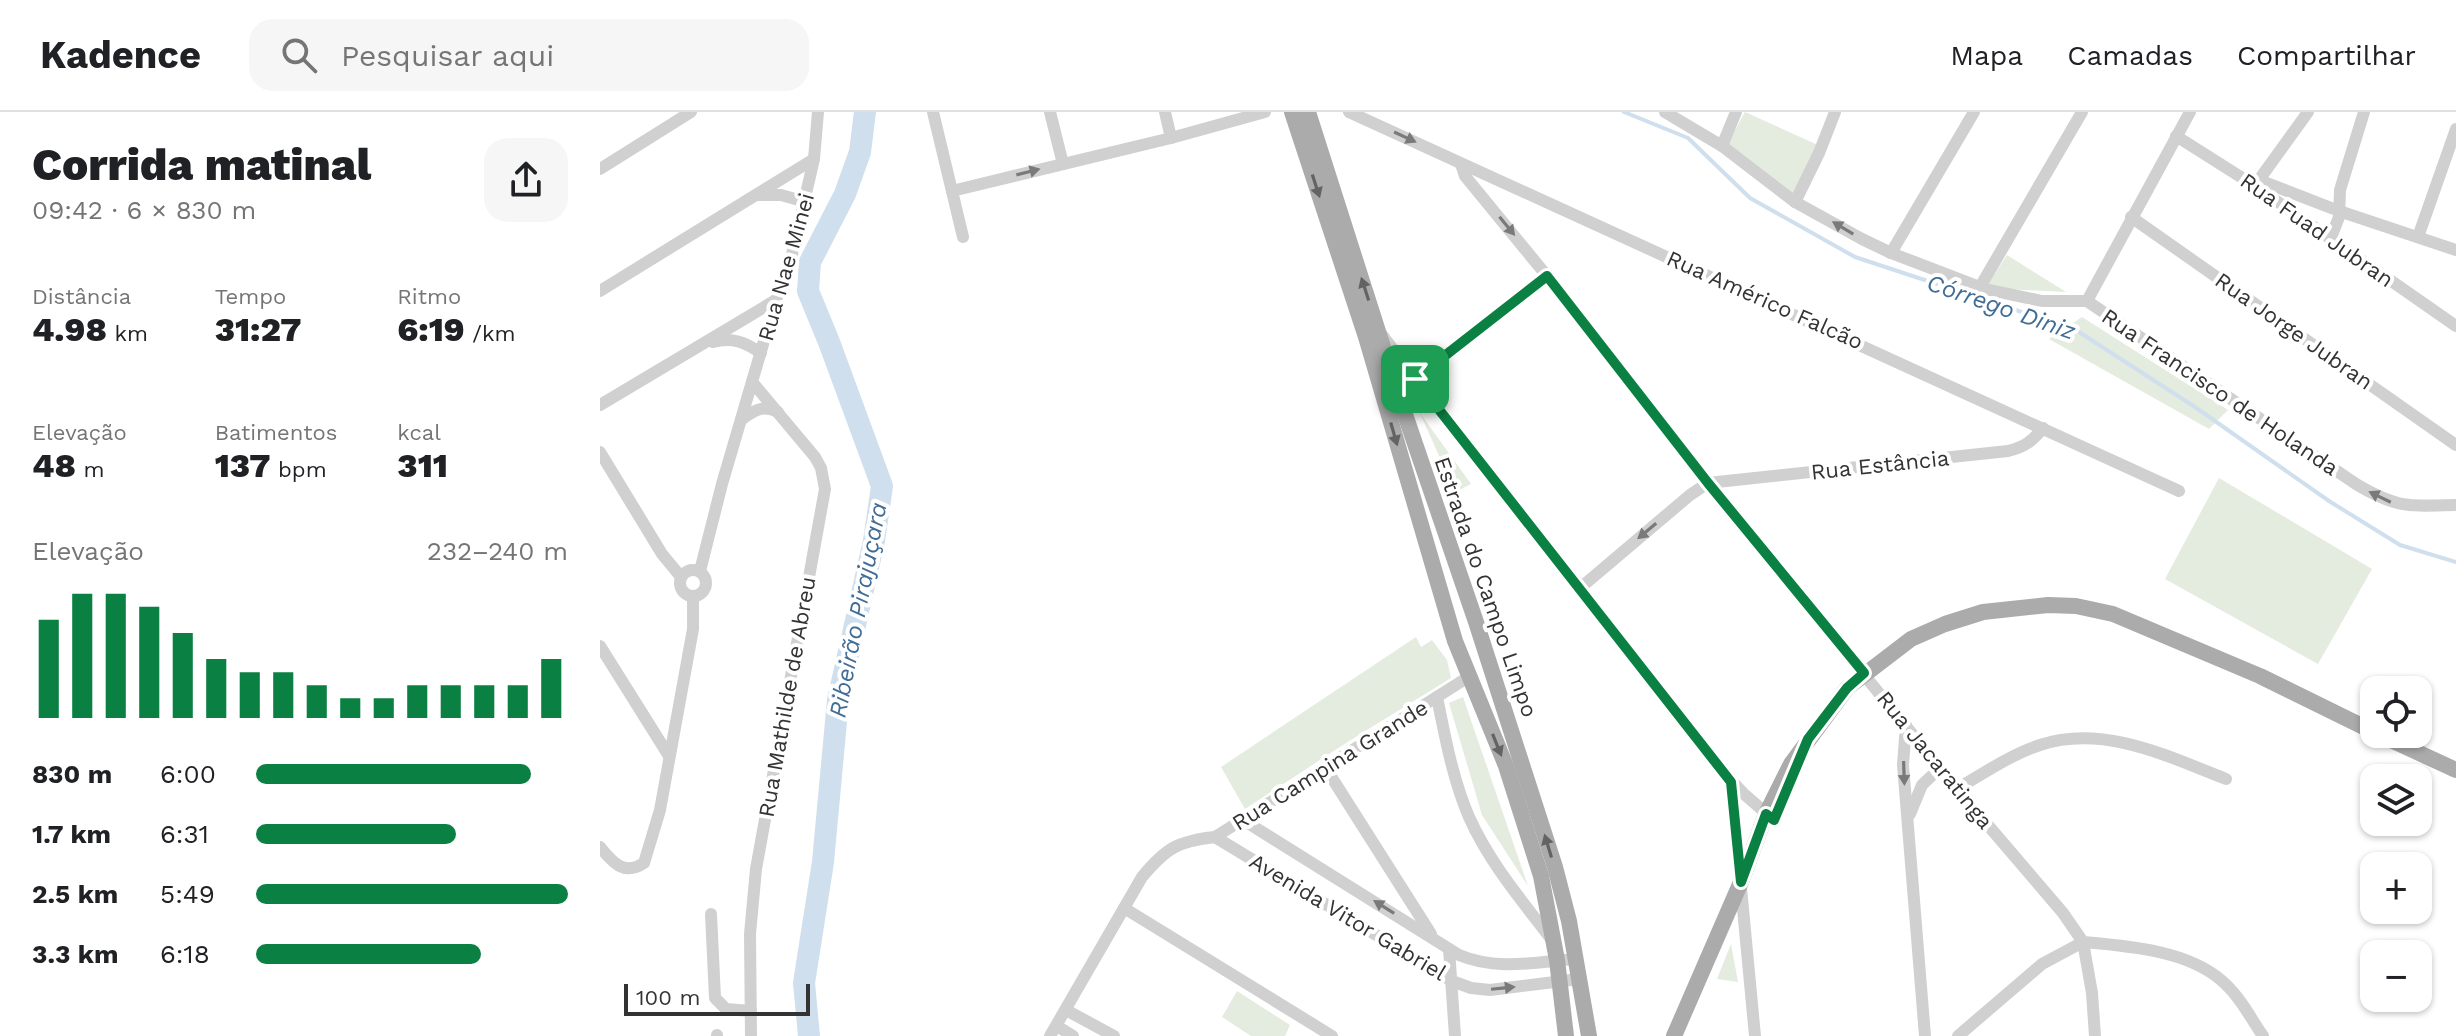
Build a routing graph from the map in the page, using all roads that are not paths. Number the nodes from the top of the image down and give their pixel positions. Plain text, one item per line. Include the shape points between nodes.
1 (691, 112) edge
2 (818, 112) edge
3 (933, 112) edge
4 (1050, 112) edge
5 (1165, 112) edge
6 (1265, 112) edge
7 (1292, 112) edge
8 (1308, 112) edge
9 (1349, 112) edge
10 (1665, 112) edge
11 (1736, 112) edge
12 (1835, 112) edge
13 (1974, 112) edge
14 (2082, 112) edge
15 (2190, 112) edge
16 (2308, 112) edge
17 (2364, 112) edge
18 (2456, 129) edge
19 (2176, 136) junction
20 (1171, 138) junction
21 (1722, 146) junction
22 (814, 159) junction
23 (1063, 164) junction
24 (1461, 164) junction
25 (600, 169) edge
26 (2257, 183) junction
27 (952, 191) junction
28 (752, 195) junction
29 (806, 202) junction
30 (1795, 202) junction
31 (2339, 211) junction
32 (2131, 217) junction
33 (963, 237) dead end
34 (2418, 237) junction
35 (2330, 240) junction
36 (2456, 250) edge
37 (1891, 253) junction
38 (1547, 276) junction
39 (1980, 287) junction
40 (600, 291) edge
41 (776, 300) junction
42 (2087, 301) junction
43 (2456, 326) edge
44 (1378, 329) junction
45 (694, 349) junction
46 (761, 353) junction
47 (1415, 379) junction
48 (753, 383) junction
49 (1398, 394) junction
50 (600, 405) edge
51 (778, 412) junction
52 (741, 420) junction
53 (2043, 428) junction
54 (2456, 445) edge
55 (600, 452) edge
56 (1708, 483) junction
57 (2179, 491) dead end
58 (2456, 505) edge
59 (700, 571) junction
60 (681, 577) junction
61 (1579, 589) junction
62 (693, 597) junction
63 (1455, 641) junction
64 (600, 646) edge
65 (1492, 673) junction
66 (1864, 673) junction
67 (1470, 676) junction
68 (1437, 697) junction
69 (1906, 725) junction
70 (2360, 725) edge
71 (2408, 748) edge
72 (669, 756) junction
73 (1325, 767) junction
74 (1941, 767) junction
75 (2456, 770) edge
76 (2226, 779) dead end
77 (1731, 782) junction
78 (1957, 789) junction
79 (1770, 817) junction
80 (1243, 820) junction
81 (1908, 821) junction
82 (1215, 837) junction
83 (600, 847) edge
84 (1742, 889) junction
85 (1521, 899) junction
86 (1124, 908) junction
87 (1548, 910) junction
88 (711, 914) dead end
89 (1432, 937) junction
90 (2083, 942) junction
91 (1554, 943) junction
92 (1449, 949) junction
93 (1576, 959) junction
94 (1557, 960) junction
95 (1579, 979) junction
96 (1452, 981) junction
97 (1560, 983) junction
98 (1066, 1010) junction
99 (751, 1011) junction
100 (1054, 1031) edge
101 (751, 1036) edge
102 (1073, 1036) edge
103 (1114, 1036) edge
104 (1332, 1036) edge
105 (1455, 1036) edge
106 (1566, 1036) edge
107 (1589, 1036) edge
108 (1674, 1036) edge
109 (1682, 1036) edge
110 (1755, 1036) edge
111 (1925, 1036) edge
112 (1958, 1036) edge
113 (2095, 1036) edge
114 (2263, 1036) edge

1 - 25 street
2 - 22 street, Rua Nae Minei
3 - 27 street
4 - 23 street
5 - 20 street
6 - 20 street
7 -> 63 main road, Estrada do Campo Limpo via 1366,337
44 -> 8 main road, Estrada do Campo Limpo
9 -> 24 street, Rua Américo Falcão
10 - 21 street, Rua Francisco de Holanda
11 - 21 street
12 - 30 street
13 - 37 street
14 - 39 street
15 - 19 street
16 - 26 street
17 - 31 street via 2340,190
18 - 34 street
19 - 26 street, Rua Fuad Jubran
19 - 32 street
20 - 23 street
21 - 30 street, Rua Francisco de Holanda
22 - 28 street
22 - 29 street, Rua Nae Minei
27 -> 23 street
24 -> 38 street, Rua Jacaratinga via 1465,176
24 - 53 street, Rua Américo Falcão
26 - 31 street
26 - 35 street, Rua Fuad Jubran
27 - 33 street
28 - 29 street
28 - 40 street
29 - 41 street, Rua Nae Minei
37 -> 30 street, Rua Francisco de Holanda
31 - 34 street
31 - 35 street
32 - 42 street
32 - 54 street, Rua Jorge Jubran
34 - 36 street
35 - 43 street, Rua Fuad Jubran
37 - 39 street, Rua Francisco de Holanda
38 - 47 street
38 - 56 street, Rua Jacaratinga
39 - 42 street, Rua Francisco de Holanda via 2042,301
41 - 45 street
41 - 46 street, Rua Nae Minei
58 -> 42 street, Rua Francisco de Holanda via 2410,506 2382,500
44 - 47 street
44 - 49 main road, Estrada do Campo Limpo
45 - 46 street via 731,339
45 - 50 street
46 - 48 street, Rua Nae Minei
47 - 49 street
47 - 61 street
48 - 51 street, Rua Mathilde de Abreu
48 - 52 street, Rua Nae Minei
49 - 65 main road, Estrada do Campo Limpo
51 - 52 street via 759,408
51 - 99 street, Rua Mathilde de Abreu via 815,457 825,489 756,869
52 - 59 street, Rua Nae Minei
53 - 56 street, Rua Estância via 2023,447 2008,451
53 - 57 street, Rua Américo Falcão
55 - 60 street
56 -> 61 street
56 - 66 street, Rua Jacaratinga
59 - 60 street
59 - 62 street via 706,586
60 - 62 street via 681,590
61 - 77 street
62 - 72 street via 693,629
63 - 65 main road
63 - 67 main road, Estrada do Campo Limpo
64 - 72 street
93 -> 65 main road, Estrada do Campo Limpo via 1555,867
66 - 69 street, Rua Jacaratinga
66 - 70 main road via 1911,639 1945,624 2018,607 2076,606 2145,626
66 - 79 main road via 1808,739
67 - 68 street, Rua Campina Grande
67 -> 87 main road, Estrada do Campo Limpo via 1506,766
68 - 73 street, Rua Campina Grande
68 - 85 street via 1469,817
69 - 74 street, Rua Jacaratinga
69 -> 81 street
71 - 75 main road
72 - 83 street via 644,863 636,869 618,867
73 - 80 street, Rua Campina Grande
73 - 89 street
74 - 78 street, Rua Jacaratinga
74 - 81 street via 1922,785
76 - 78 street via 2109,739 2074,738 2041,745
77 - 79 street
77 - 84 street
78 - 90 street, Rua Jacaratinga
79 - 84 main road
80 - 82 street, Rua Campina Grande
89 -> 80 street, Avenida Vitor Gabriel
81 - 111 street
82 - 86 street, Rua Campina Grande via 1191,839 1158,857
82 - 96 street, Avenida Vitor Gabriel
84 - 108 main road
84 - 109 main road
84 - 110 street
85 - 87 street
85 - 91 street
86 - 98 street, Rua Campina Grande
86 - 104 street
87 - 91 main road, Estrada do Campo Limpo
88 - 99 street via 715,998 726,1009
89 - 92 street, Avenida Vitor Gabriel
90 - 112 street via 2042,964
90 - 113 street
90 - 114 street via 2151,950 2211,973 2235,994
91 - 94 main road, Estrada do Campo Limpo
92 - 94 street, Avenida Vitor Gabriel via 1494,966
92 - 96 street
93 - 94 street, Avenida Vitor Gabriel
93 - 95 main road, Estrada do Campo Limpo
94 - 97 main road, Estrada do Campo Limpo
95 - 97 street, Avenida Vitor Gabriel
95 - 107 main road, Estrada do Campo Limpo
96 -> 97 street, Avenida Vitor Gabriel via 1490,990
96 - 105 street
97 - 106 main road, Estrada do Campo Limpo
98 - 100 street, Rua Campina Grande
98 - 103 street
99 - 101 street, Rua Mathilde de Abreu
100 - 102 street

